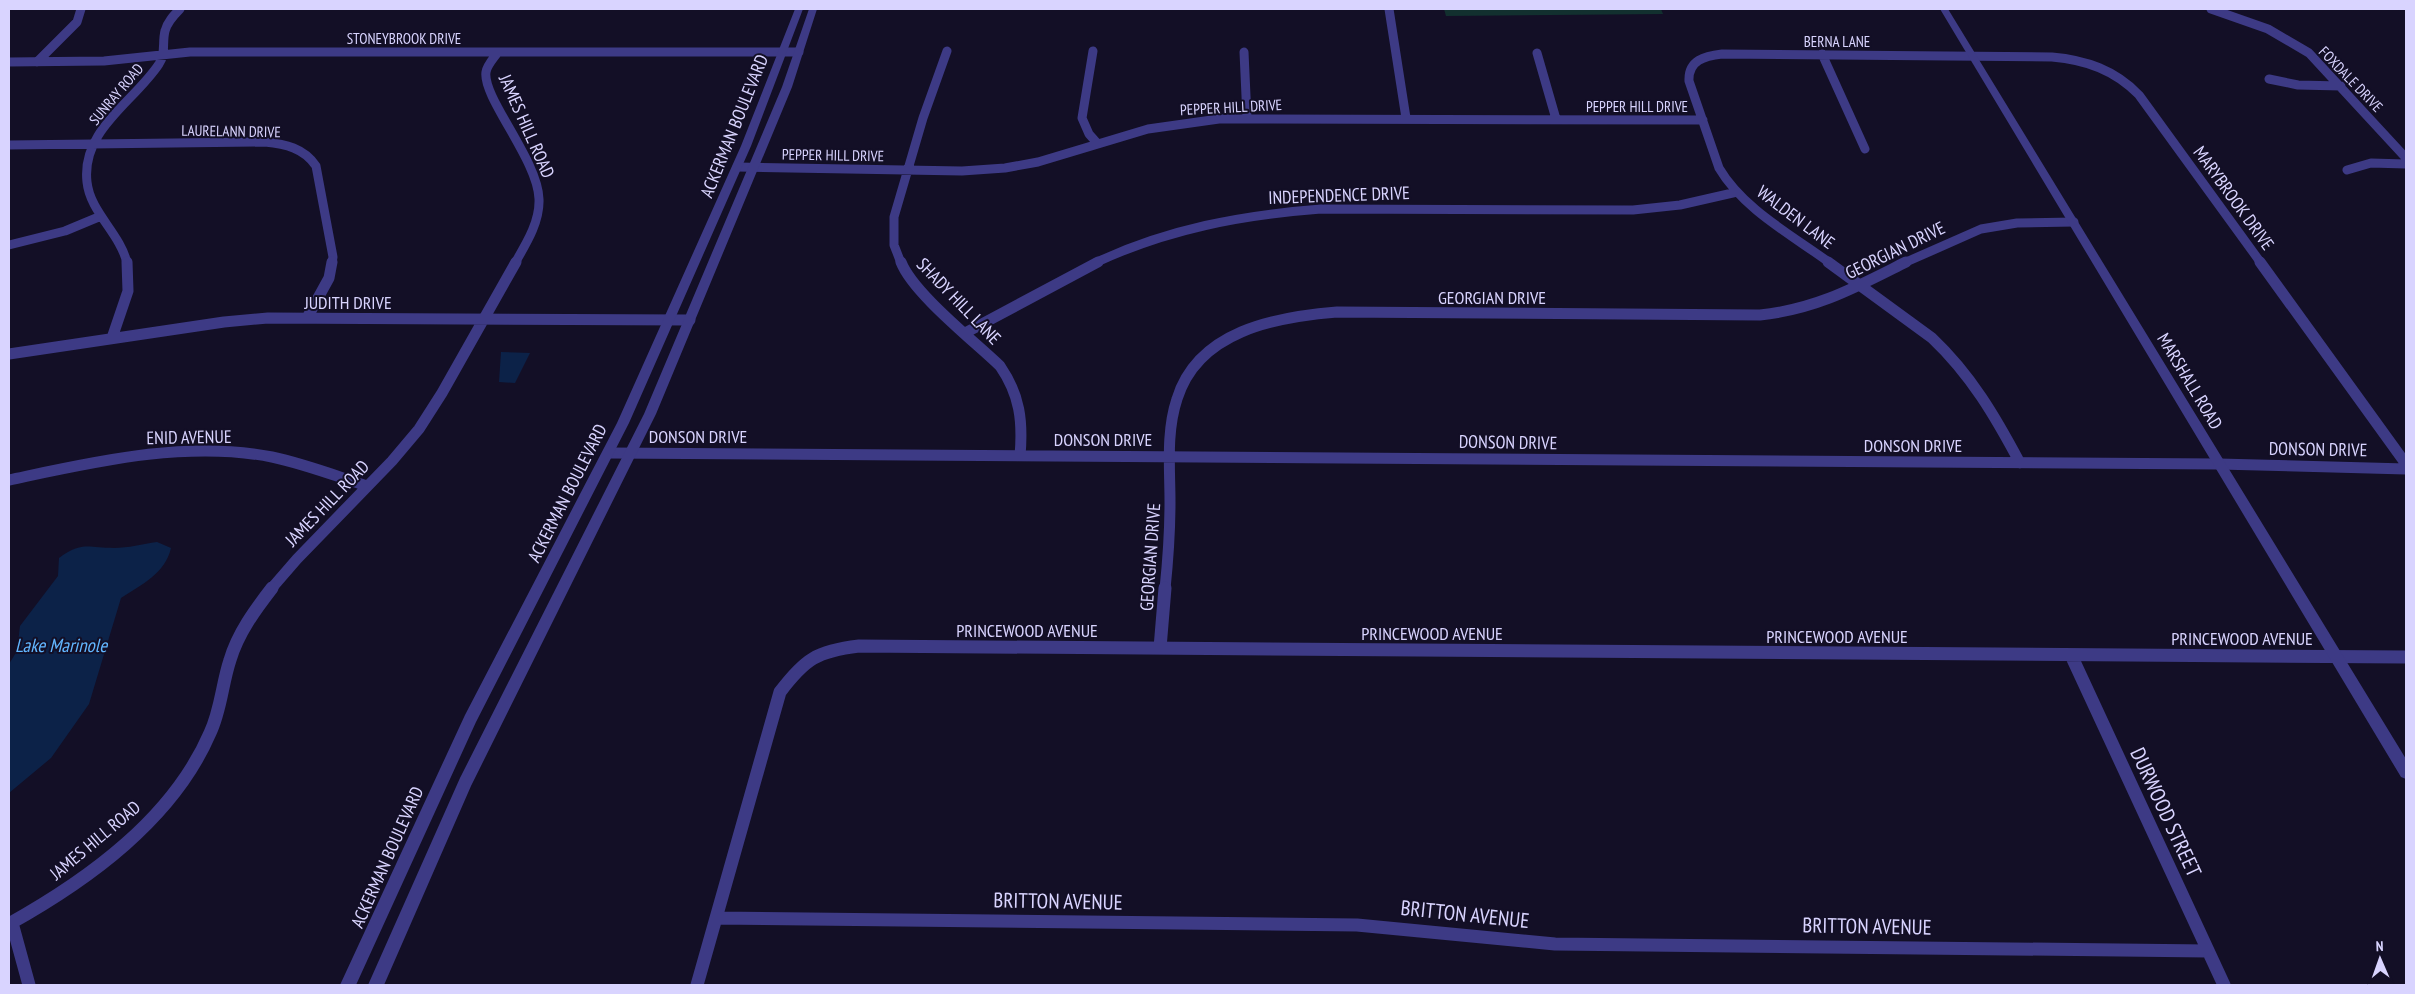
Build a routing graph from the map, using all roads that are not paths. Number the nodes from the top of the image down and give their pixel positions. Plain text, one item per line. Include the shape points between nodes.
1 (81, 9) edge
2 (180, 9) edge
3 (800, 9) edge
4 (813, 9) edge
5 (1389, 9) edge
6 (1944, 9) edge
7 (2211, 9) edge
8 (2232, 12) edge
9 (947, 51) dead end
10 (1093, 51) dead end
11 (498, 52) junction
12 (783, 52) junction
13 (799, 52) junction
14 (1244, 52) dead end
15 (1537, 53) dead end
16 (163, 54) junction
17 (1822, 54) junction
18 (1973, 56) junction
19 (1702, 58) joint
20 (9, 62) edge
21 (37, 62) junction
22 (2269, 79) dead end
23 (2341, 86) junction
24 (1248, 118) junction
25 (1406, 118) junction
26 (1556, 119) junction
27 (1703, 120) junction
28 (1097, 143) junction
29 (9, 145) edge
30 (94, 145) junction
31 (1865, 149) dead end
32 (2406, 158) edge
33 (2406, 164) edge
34 (737, 167) junction
35 (754, 167) junction
36 (907, 170) junction
37 (2347, 170) dead end
38 (1736, 192) junction
39 (101, 216) junction
40 (2074, 222) junction
41 (9, 245) edge
42 (1860, 284) junction
43 (307, 318) junction
44 (483, 318) junction
45 (670, 320) junction
46 (690, 320) junction
47 (965, 333) junction
48 (112, 338) junction
49 (9, 354) edge
50 (609, 453) junction
51 (630, 453) junction
52 (1020, 456) junction
53 (1171, 457) junction
54 (2020, 463) junction
55 (2220, 464) junction
56 (2406, 464) edge
57 (2406, 469) edge
58 (9, 480) edge
59 (367, 486) junction
60 (1160, 648) junction
61 (2071, 655) junction
62 (2336, 656) junction
63 (2406, 657) edge
64 (2406, 772) edge
65 (716, 918) junction
66 (10, 924) edge
67 (2208, 952) junction
68 (29, 985) edge
69 (348, 985) edge
70 (376, 985) edge
71 (697, 985) edge
72 (2224, 985) edge

1 - 21 street via 77,22
2 - 16 street, SUNRAY ROAD via 165,28
3 - 12 street, ACKERMAN BOULEVARD
4 - 13 street, ACKERMAN BOULEVARD
5 - 25 street
6 - 18 street, MARSHALL ROAD
7 - 8 street, FOXDALE DRIVE
8 - 23 street, FOXDALE DRIVE via 2297,45 2320,63
9 - 36 street, SHADY HILL LANE
10 - 28 street via 1082,118
11 - 12 street, STONEYBROOK DRIVE
11 - 16 street, STONEYBROOK DRIVE
11 - 44 street, JAMES HILL ROAD via 486,70 486,84 533,173 538,199 535,224 526,244
12 - 13 street, STONEYBROOK DRIVE
12 - 34 street, ACKERMAN BOULEVARD
13 - 35 street, ACKERMAN BOULEVARD
14 - 24 street
15 - 26 street
16 - 21 street, STONEYBROOK DRIVE via 104,62
16 - 30 street, SUNRAY ROAD via 152,74 105,126
17 - 18 street, BERNA LANE
17 - 19 street, BERNA LANE via 1722,54
17 - 31 street
18 - 40 street, MARSHALL ROAD
18 - 56 street, MARYBROOK DRIVE via 2074,60 2101,68 2134,88
19 - 27 street, WALDEN LANE via 1692,64 1688,76
20 - 21 street, STONEYBROOK DRIVE
22 - 23 street via 2298,85
23 - 32 street, FOXDALE DRIVE
24 - 25 street, PEPPER HILL DRIVE
24 - 28 street, PEPPER HILL DRIVE via 1173,124
25 - 26 street, PEPPER HILL DRIVE
26 - 27 street, PEPPER HILL DRIVE
27 - 38 street, WALDEN LANE via 1719,168
28 - 36 street, PEPPER HILL DRIVE via 1038,162 1005,168
29 - 30 street, LAURELANN DRIVE
30 - 39 street, SUNRAY ROAD via 86,176 92,202
30 - 43 street, LAURELANN DRIVE via 265,142 290,146 307,155 318,174 332,257 329,278
33 - 37 street via 2371,164
34 - 35 street, PEPPER HILL DRIVE
34 - 45 street, ACKERMAN BOULEVARD
35 - 36 street, PEPPER HILL DRIVE
35 - 46 street, ACKERMAN BOULEVARD
36 - 47 street, SHADY HILL LANE via 892,231 898,259 917,287
38 - 42 street, WALDEN LANE
38 - 47 street, INDEPENDENCE DRIVE via 1657,208 1321,209 1219,221 1131,247
39 - 41 street via 56,234
39 - 48 street, SUNRAY ROAD via 122,247 129,273 125,303
40 - 42 street, GEORGIAN DRIVE via 2017,223 1981,229
40 - 55 street, MARSHALL ROAD
42 - 53 street, GEORGIAN DRIVE via 1813,306 1749,316 1337,312 1289,316 1264,322 1216,346 1191,371 1177,398
42 - 54 street, WALDEN LANE via 1932,338 1966,370 1992,409
43 - 44 street, JUDITH DRIVE
43 - 48 street, JUDITH DRIVE via 224,322
44 - 45 street, JUDITH DRIVE
44 - 59 street, JAMES HILL ROAD via 426,419
45 - 46 street, JUDITH DRIVE
45 - 50 street, ACKERMAN BOULEVARD
46 - 51 street, ACKERMAN BOULEVARD
47 - 52 street, SHADY HILL LANE via 1000,366 1017,394 1023,424
48 - 49 street, JUDITH DRIVE
50 - 51 street, DONSON DRIVE
50 - 69 street, ACKERMAN BOULEVARD via 470,719
51 - 52 street, DONSON DRIVE
51 - 70 street, ACKERMAN BOULEVARD via 465,783
52 - 53 street, DONSON DRIVE
53 - 54 street, DONSON DRIVE
53 - 60 street, GEORGIAN DRIVE
54 - 55 street, DONSON DRIVE
55 - 57 street, DONSON DRIVE
55 - 62 street, MARSHALL ROAD
58 - 59 street, ENID AVENUE via 131,456 206,451 259,455 287,461
59 - 66 street, JAMES HILL ROAD via 290,566 246,624 229,662 218,713 209,737 178,786 128,839 93,869
60 - 61 street, PRINCEWOOD AVENUE
60 - 65 street, PRINCEWOOD AVENUE via 859,646 834,649 809,660 780,692
61 - 62 street, PRINCEWOOD AVENUE
61 - 67 street, DURWOOD STREET
62 - 63 street, PRINCEWOOD AVENUE
62 - 64 street, MARSHALL ROAD
65 - 67 street, BRITTON AVENUE via 1357,925 1555,944
65 - 71 street, PRINCEWOOD AVENUE
66 - 68 street
67 - 72 street, DURWOOD STREET

